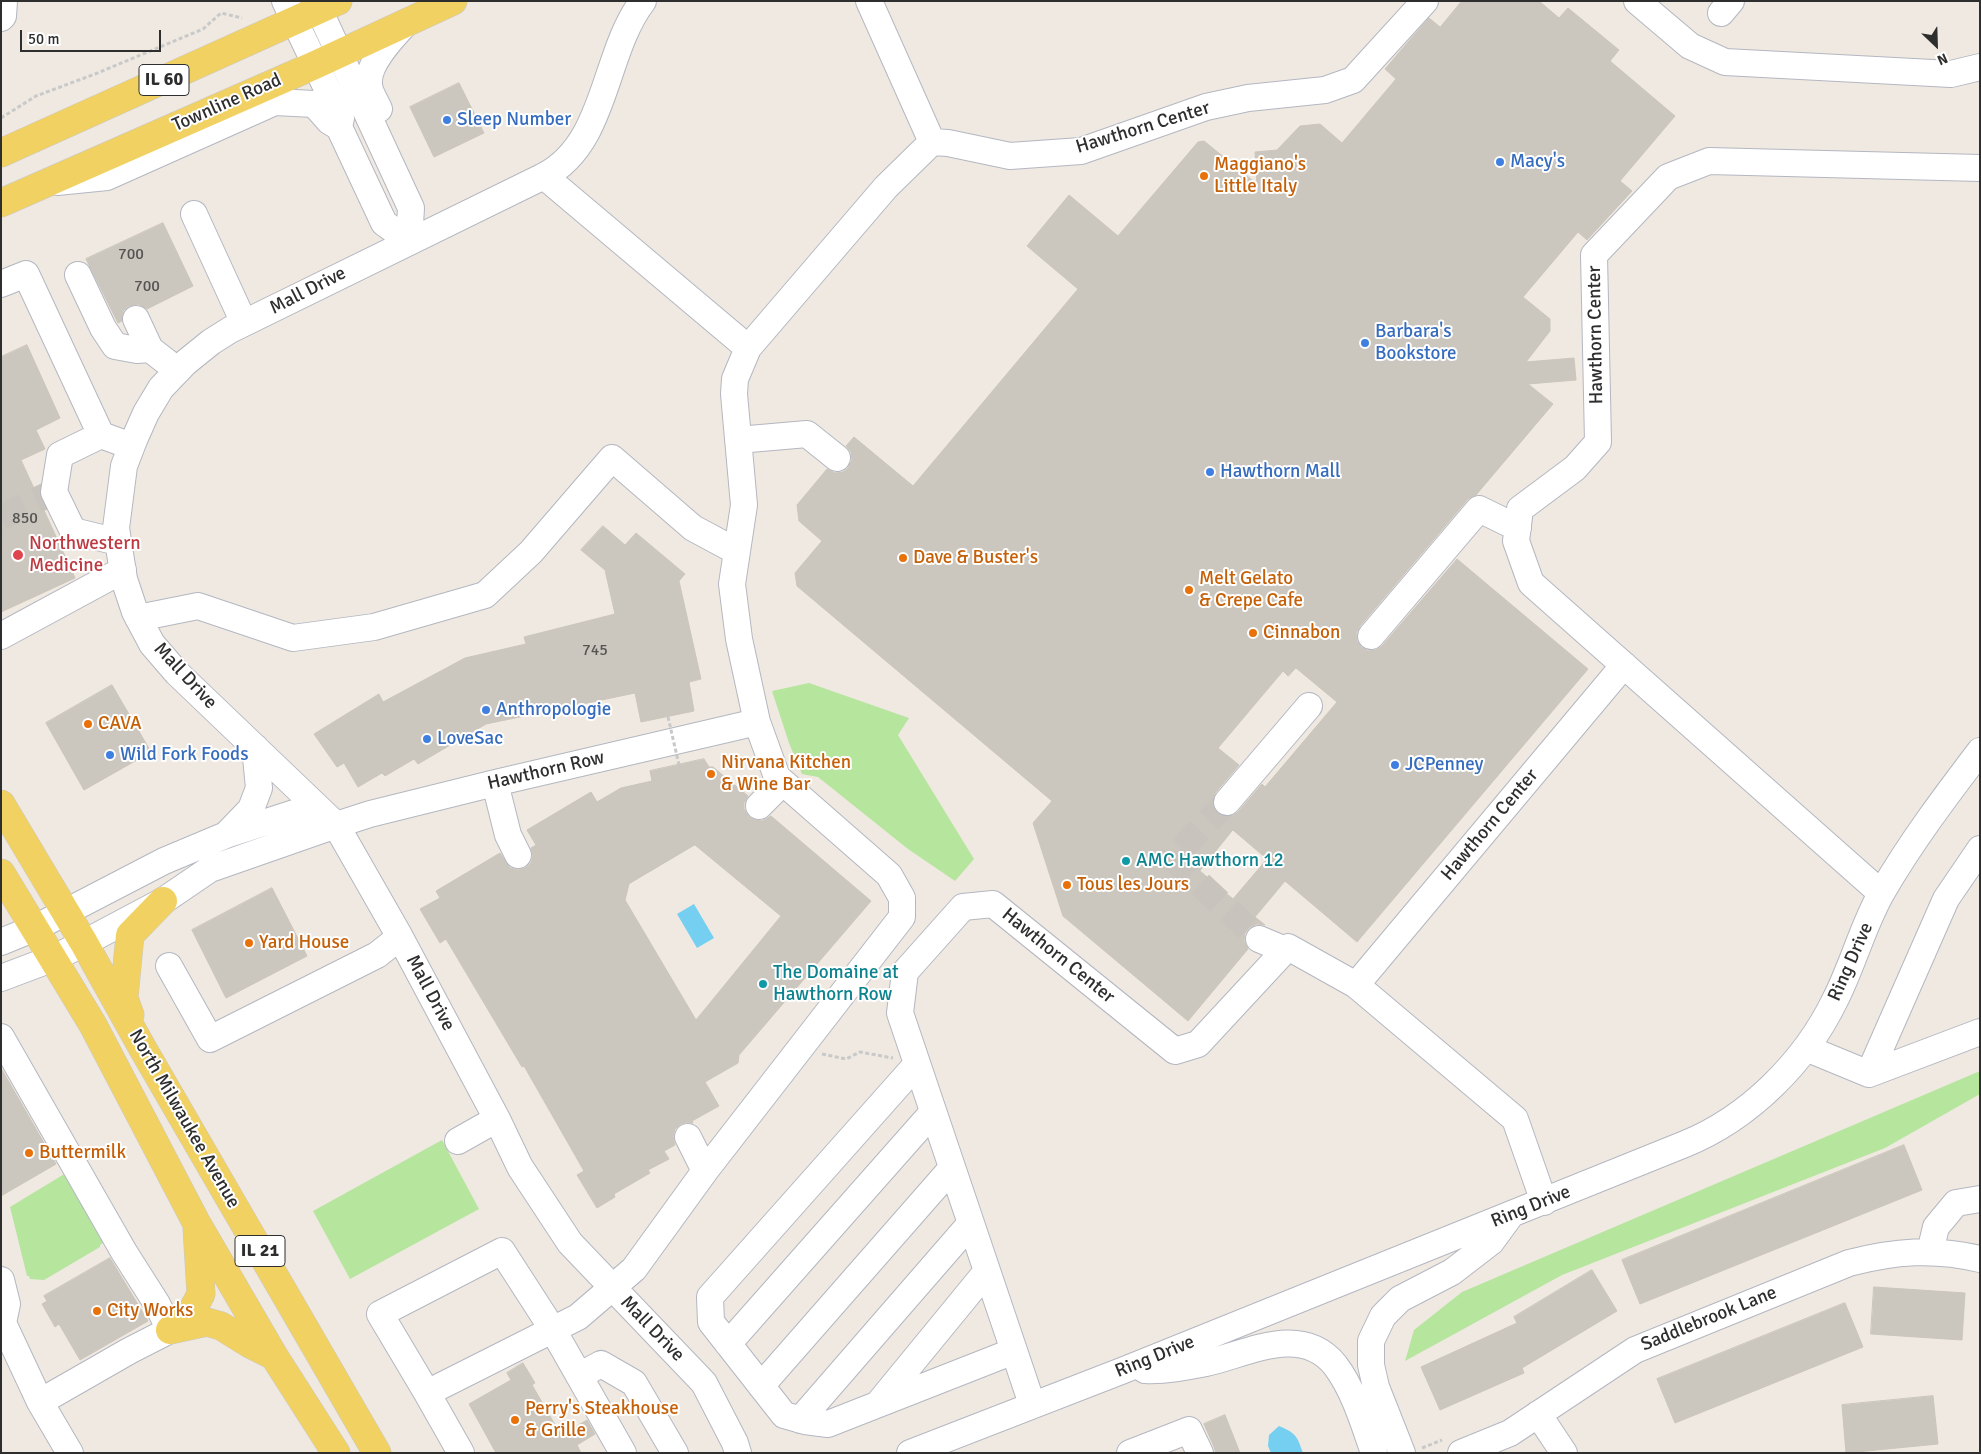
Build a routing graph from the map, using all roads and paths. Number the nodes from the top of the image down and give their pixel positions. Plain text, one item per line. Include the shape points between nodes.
1 (4, 1) edge
2 (453, 1) edge
3 (643, 1) edge
4 (869, 1) edge
5 (1425, 1) edge
6 (1637, 1) edge
7 (324, 4) edge
8 (290, 11) edge
9 (1, 18) edge
10 (246, 19) dead end
11 (407, 22) junction
12 (340, 53) junction
13 (315, 64) junction
14 (1980, 67) edge
15 (1, 118) edge
16 (339, 128) junction
17 (932, 142) junction
18 (1, 153) edge
19 (1980, 168) edge
20 (544, 176) junction
21 (48, 183) junction
22 (400, 185) junction
23 (1, 203) edge
24 (194, 214) dead end
25 (409, 241) junction
26 (78, 275) dead end
27 (1, 284) edge
28 (136, 319) dead end
29 (244, 323) junction
30 (748, 348) junction
31 (150, 349) junction
32 (177, 370) junction
33 (101, 435) junction
34 (738, 440) junction
35 (131, 446) junction
36 (837, 458) dead end
37 (1518, 528) junction
38 (118, 542) junction
39 (736, 551) junction
40 (123, 570) junction
41 (138, 618) junction
42 (1, 636) edge
43 (1371, 636) dead end
44 (1624, 665) junction
45 (1310, 706) dead end
46 (668, 717) dead end
47 (757, 722) junction
48 (255, 747) junction
49 (1980, 751) edge
50 (679, 765) dead end
51 (495, 783) junction
52 (782, 783) junction
53 (1226, 802) tunnel mouth
54 (1, 804) edge
55 (759, 806) dead end
56 (336, 825) junction
57 (226, 835) junction
58 (1980, 849) edge
59 (518, 855) dead end
60 (1, 873) edge
61 (1881, 893) junction
62 (163, 901) junction
63 (64, 911) junction
64 (35, 928) junction
65 (400, 937) junction
66 (1260, 938) tunnel mouth
67 (1, 942) edge
68 (84, 943) junction
69 (1285, 950) junction
70 (54, 958) junction
71 (169, 966) dead end
72 (1, 978) edge
73 (1356, 985) junction
74 (1980, 1032) edge
75 (1, 1037) edge
76 (1806, 1048) junction
77 (143, 1049) junction
78 (820, 1054) dead end
79 (907, 1061) junction
80 (1868, 1074) junction
81 (933, 1112) junction
82 (498, 1119) junction
83 (688, 1137) dead end
84 (458, 1141) dead end
85 (952, 1168) junction
86 (705, 1171) junction
87 (1980, 1199) edge
88 (1544, 1202) junction
89 (1511, 1215) junction
90 (196, 1222) junction
91 (971, 1223) junction
92 (1930, 1252) junction
93 (1980, 1259) edge
94 (987, 1271) junction
95 (1, 1280) edge
96 (613, 1288) junction
97 (2, 1323) edge
98 (170, 1330) junction
99 (553, 1330) junction
100 (728, 1344) junction
101 (1014, 1351) junction
102 (274, 1356) junction
103 (1124, 1370) junction
104 (579, 1376) junction
105 (761, 1386) junction
106 (427, 1393) junction
107 (40, 1402) junction
108 (1032, 1404) junction
109 (877, 1405) junction
110 (1538, 1414) junction
111 (800, 1420) junction
112 (70, 1453) edge
113 (336, 1453) edge
114 (377, 1453) edge
115 (461, 1453) edge
116 (622, 1453) edge
117 (675, 1453) edge
118 (738, 1453) edge
119 (910, 1453) edge
120 (1130, 1453) edge
121 (1200, 1453) edge
122 (1374, 1453) edge
123 (1402, 1453) edge
124 (1461, 1453) edge
125 (1564, 1453) edge

1 - 9 street
2 - 11 main road, Townline Road / IL 60
3 - 20 street, Mall Drive via 626,32 589,127 563,164
4 - 17 street
5 - 17 street, Hawthorn Center via 1353,80 1325,90 1248,98 1206,107 1080,151 1010,156
6 - 14 street via 1690,46 1726,62 1951,74
7 - 8 main road, IL 60
7 - 12 street
8 - 13 street
8 - 18 main road, IL 60
10 - 15 path via 221,13 203,29 36,96
11 - 12 main road, Townline Road / IL 60
11 - 22 street via 377,60 370,72 369,85 403,163
12 - 13 main road, Townline Road / IL 60
12 - 22 street
13 - 16 street via 341,118
13 - 21 main road, Townline Road / IL 60
16 - 21 street via 314,104 275,102 108,177
16 - 25 street via 384,222
17 - 30 street via 886,187
19 - 37 street, Hawthorn Center via 1709,161 1668,177 1594,255 1598,442 1576,468 1520,509
20 - 25 street, Mall Drive
20 - 30 street
21 - 23 main road, Townline Road / IL 60
22 - 25 street via 411,208
24 - 29 street
25 - 29 street, Mall Drive
26 - 31 street via 115,346
27 - 33 street via 26,274
28 - 31 street
29 - 32 street, Mall Drive via 211,342
30 - 34 street via 735,379
31 - 32 street
32 - 35 street, Mall Drive via 151,404
33 - 35 street
33 - 38 street via 60,455 54,492 73,531
34 - 36 street via 807,434
34 - 39 street via 744,505
35 - 38 street, Mall Drive via 120,485
37 - 43 street via 1479,509
37 - 44 street, Hawthorn Center via 1516,541 1531,583
38 - 40 street, Mall Drive
39 - 41 street via 693,528 612,458 531,552 485,595 374,627 293,638 198,606
39 - 47 street via 732,584 738,639
40 - 41 street, Mall Drive
40 - 42 street
41 - 48 street, Mall Drive via 152,644 177,673
44 - 61 street, Hawthorn Center
44 - 73 street, Hawthorn Center
45 - 53 street
46 - 50 path, bridge
47 - 51 street, Hawthorn Row
47 - 52 street
48 - 56 street, Mall Drive
48 - 57 street via 259,788 251,809
49 - 61 street, Ring Drive via 1930,816
51 - 56 street, Hawthorn Row
51 - 59 street via 508,835
52 - 55 street
52 - 86 street via 889,875 902,898 902,918
54 - 63 main road, North Milwaukee Avenue / IL 21
56 - 57 street via 294,813
56 - 62 street, Hawthorn Row via 210,869
56 - 65 street, Mall Drive
57 - 63 street via 164,861
58 - 80 street via 1946,900
60 - 64 main road, IL 21
61 - 76 street, Ring Drive via 1835,1001
62 - 68 street, Hawthorn Row
62 - 77 main road via 130,935 124,998
63 - 64 street
63 - 68 main road, North Milwaukee Avenue / IL 21
64 - 67 street
64 - 70 main road, IL 21
65 - 71 street via 377,955 210,1038
65 - 82 street, Mall Drive
66 - 69 street
68 - 70 street, Hawthorn Row
68 - 77 main road, North Milwaukee Avenue / IL 21
69 - 73 street via 1288,947
69 - 79 street, Hawthorn Center via 1198,1044 1175,1050 993,904 963,907 905,972 900,1013
70 - 72 street, Hawthorn Row
70 - 90 main road, North Milwaukee Avenue / IL 21 via 93,1025
73 - 88 street via 1515,1118
74 - 80 street
75 - 98 street
76 - 80 street
76 - 88 street, Ring Drive via 1783,1076 1716,1130
77 - 114 main road, North Milwaukee Avenue / IL 21
78 - 79 path via 846,1059 860,1052
79 - 81 street, Hawthorn Center
79 - 100 street via 710,1297 711,1322
81 - 85 street, Hawthorn Center
81 - 100 street
82 - 84 street
82 - 96 street, Mall Drive via 520,1167 570,1243
83 - 86 street
85 - 91 street, Hawthorn Center
85 - 105 street
86 - 96 street via 634,1269
87 - 92 street via 1956,1203 1936,1227
88 - 89 street, Ring Drive
89 - 103 street, Ring Drive
89 - 123 street via 1491,1242 1452,1272 1400,1299 1383,1316 1371,1341 1371,1365 1376,1387
90 - 98 main road via 201,1294 191,1313
90 - 102 main road, North Milwaukee Avenue / IL 21
91 - 94 street, Hawthorn Center
91 - 111 street
92 - 93 street, Saddlebrook Lane
92 - 110 street, Saddlebrook Lane via 1849,1263 1653,1341
94 - 101 street, Hawthorn Center
94 - 109 street
95 - 97 street via 7,1304
96 - 99 street via 578,1317
96 - 118 street, Mall Drive via 704,1383
97 - 107 street
98 - 102 main road via 207,1322 221,1326
98 - 107 street
99 - 104 street
99 - 106 street
99 - 106 street via 502,1251 380,1314
100 - 105 street
101 - 108 street, Hawthorn Center
101 - 109 street
102 - 113 main road, North Milwaukee Avenue / IL 21
103 - 108 street, Ring Drive
103 - 122 street via 1160,1371 1286,1343 1316,1349 1334,1365 1357,1405
104 - 116 street
104 - 117 street via 601,1364 634,1383
105 - 111 street via 784,1415
106 - 115 street
107 - 112 street
108 - 119 street, Ring Drive
109 - 111 street via 828,1424
110 - 124 street, Saddlebrook Lane via 1510,1433
110 - 125 street
120 - 121 street via 1189,1430

